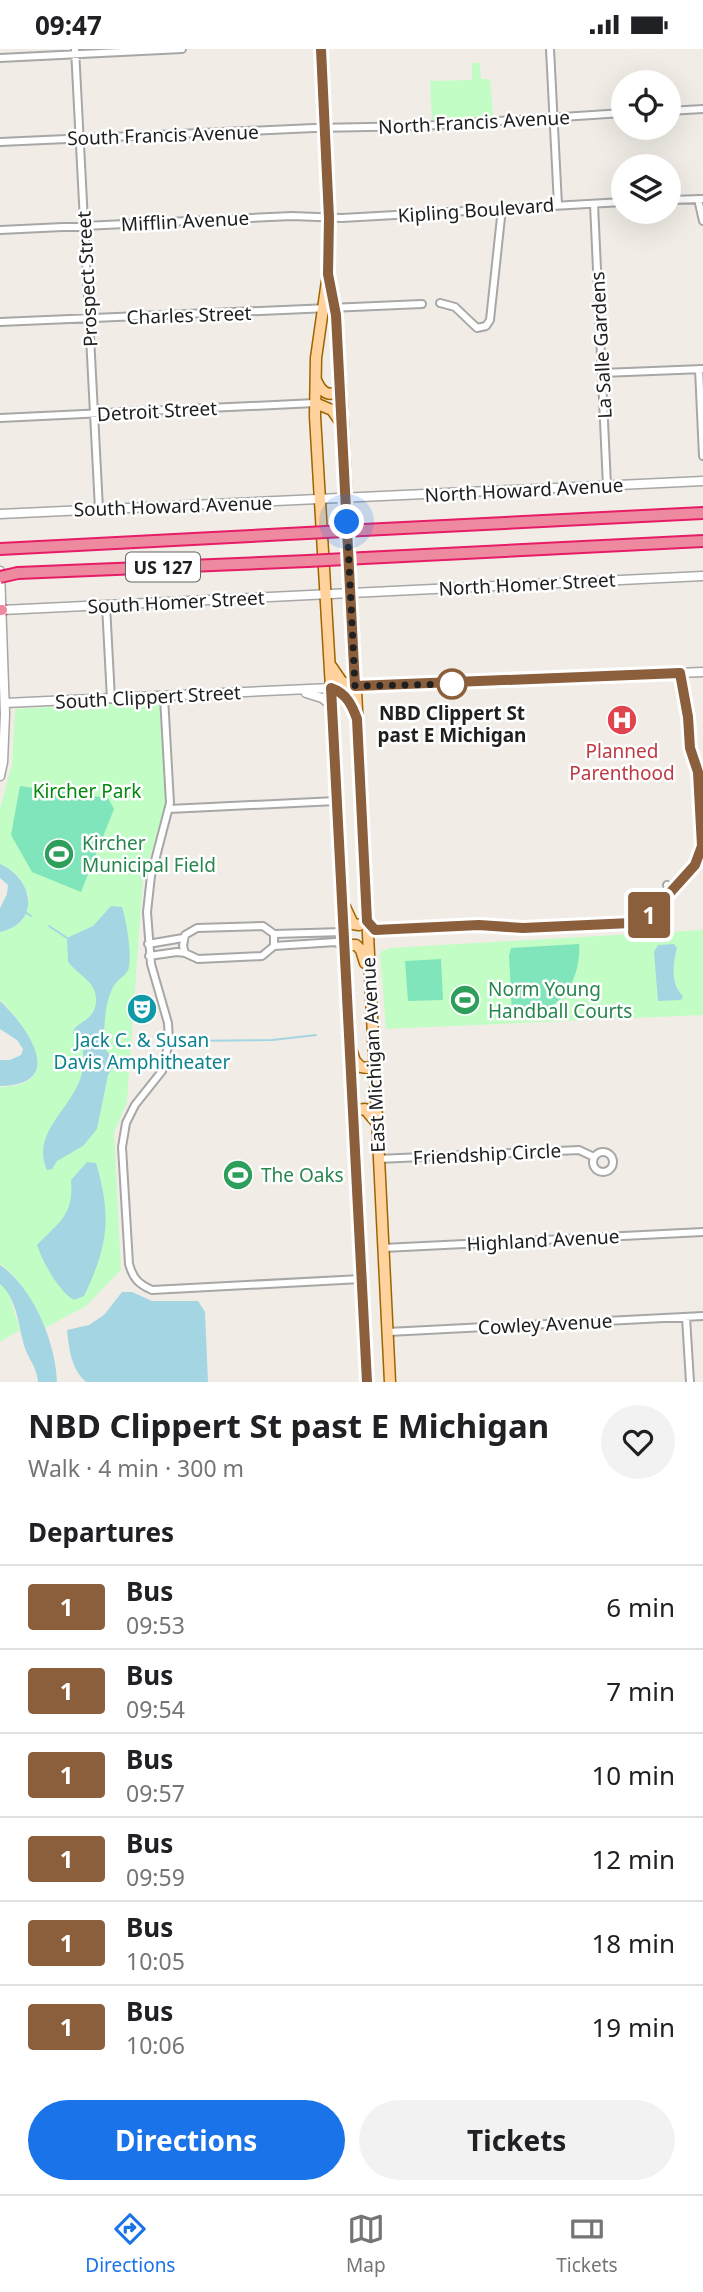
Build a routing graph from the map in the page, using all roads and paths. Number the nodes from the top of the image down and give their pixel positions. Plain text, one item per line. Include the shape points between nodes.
1 (182, 49) edge
2 (321, 49) edge
3 (550, 49) edge
4 (75, 51) edge
5 (0, 58) edge
6 (703, 109) edge
7 (681, 110) edge
8 (611, 114) edge
9 (554, 117) junction
10 (325, 128) junction
11 (80, 138) junction
12 (0, 142) edge
13 (700, 199) edge
14 (681, 200) edge
15 (611, 203) edge
16 (594, 204) junction
17 (558, 205) junction
18 (502, 208) junction
19 (329, 218) junction
20 (703, 221) edge
21 (83, 226) junction
22 (0, 230) edge
23 (328, 274) junction
24 (440, 303) dead end
25 (422, 304) dead end
26 (322, 309) junction
27 (335, 309) junction
28 (89, 319) junction
29 (0, 322) edge
30 (701, 369) edge
31 (602, 373) junction
32 (315, 376) junction
33 (341, 387) junction
34 (322, 391) junction
35 (315, 403) junction
36 (342, 405) junction
37 (95, 414) junction
38 (315, 416) junction
39 (337, 416) junction
40 (0, 418) edge
41 (343, 429) junction
42 (703, 456) edge
43 (703, 481) edge
44 (607, 486) junction
45 (346, 498) junction
46 (320, 500) junction
47 (99, 509) junction
48 (703, 513) edge
49 (0, 515) edge
50 (0, 542) edge
51 (703, 542) edge
52 (16, 545) junction
53 (0, 549) edge
54 (0, 574) edge
55 (703, 576) edge
56 (350, 594) junction
57 (326, 595) junction
58 (106, 605) junction
59 (1, 610) edge
60 (330, 659) junction
61 (703, 672) edge
62 (355, 686) junction
63 (331, 688) junction
64 (297, 691) junction
65 (164, 697) junction
66 (111, 699) junction
67 (2, 703) edge
68 (332, 706) junction
69 (357, 719) junction
70 (0, 776) edge
71 (336, 801) junction
72 (169, 809) junction
73 (341, 896) junction
74 (350, 921) junction
75 (367, 921) junction
76 (343, 932) junction
77 (274, 934) junction
78 (183, 938) junction
79 (368, 940) junction
80 (148, 944) junction
81 (274, 946) junction
82 (344, 948) junction
83 (361, 950) junction
84 (185, 953) junction
85 (149, 956) junction
86 (369, 979) junction
87 (349, 1045) junction
88 (374, 1069) junction
89 (353, 1114) junction
90 (377, 1122) junction
91 (594, 1157) dead end
92 (378, 1159) junction
93 (703, 1232) edge
94 (383, 1248) junction
95 (361, 1279) junction
96 (703, 1316) edge
97 (685, 1317) junction
98 (388, 1332) junction
99 (367, 1382) edge
100 (390, 1382) edge
101 (690, 1382) edge

1 - 4 street
2 - 10 main road, East Michigan Avenue
3 - 9 street
4 - 5 street
4 - 11 street, Prospect Street
6 - 7 street
8 - 9 street, North Francis Avenue
9 - 10 street, North Francis Avenue
9 - 17 street
10 - 11 street, South Francis Avenue
10 - 19 main road, East Michigan Avenue
11 - 12 street, South Francis Avenue
11 - 21 street, Prospect Street
13 - 14 street
13 - 20 street
15 - 16 street, Kipling Boulevard
16 - 17 street, Kipling Boulevard
16 - 31 street, La Salle Gardens
17 - 18 street, Kipling Boulevard
18 - 19 street, Kipling Boulevard
18 - 24 street via 490,320 477,328 455,307
19 - 21 street, Mifflin Avenue
19 - 23 main road, East Michigan Avenue
21 - 22 street, Mifflin Avenue
21 - 28 street, Prospect Street
23 - 26 main road, East Michigan Avenue
23 - 27 main road, East Michigan Avenue
25 - 27 street, Charles Street
26 - 27 street, Charles Street
26 - 28 street, Charles Street
26 - 32 main road, East Michigan Avenue
27 - 33 main road, East Michigan Avenue
28 - 29 street, Charles Street
28 - 37 street, Prospect Street
30 - 31 street
30 - 42 street
31 - 44 street, La Salle Gardens
32 - 34 main road
32 - 35 main road, East Michigan Avenue
33 - 34 main road via 332,394
33 - 36 main road, East Michigan Avenue
34 - 36 main road
35 - 37 street, Detroit Street
35 - 38 main road, East Michigan Avenue
35 - 39 main road
36 - 41 main road, East Michigan Avenue
37 - 40 street, Detroit Street
37 - 47 street, Prospect Street
38 - 39 main road via 326,411
38 - 46 main road, East Michigan Avenue
39 - 41 main road
41 - 45 main road, East Michigan Avenue
43 - 44 street, North Howard Avenue
44 - 45 street, North Howard Avenue
45 - 46 street, South Howard Avenue
45 - 56 main road, East Michigan Avenue
46 - 47 street, South Howard Avenue
46 - 57 main road, East Michigan Avenue
47 - 49 street, South Howard Avenue
48 - 52 highway, US 127, bridge
50 - 52 highway
51 - 54 highway, US 127, bridge
52 - 53 highway
54 - 59 street
55 - 56 street, North Homer Street
56 - 57 street, South Homer Street
56 - 62 main road, East Michigan Avenue
57 - 58 street, South Homer Street
57 - 60 main road, East Michigan Avenue
58 - 59 street, South Homer Street
58 - 66 street
59 - 67 street
60 - 62 main road via 340,680
60 - 63 main road, East Michigan Avenue
61 - 62 street
62 - 69 main road, East Michigan Avenue
63 - 64 street, South Clippert Street
63 - 68 main road, East Michigan Avenue
63 - 69 main road via 346,698
64 - 65 street, South Clippert Street
64 - 68 street, South Clippert Street via 317,695
65 - 66 street, South Clippert Street
65 - 72 street
66 - 67 street, South Clippert Street
67 - 70 street
68 - 71 main road, East Michigan Avenue
69 - 75 main road, East Michigan Avenue
71 - 72 street
71 - 73 main road, East Michigan Avenue
72 - 80 street via 151,876
73 - 74 main road
73 - 76 main road, East Michigan Avenue
74 - 75 main road via 357,925
74 - 79 main road
75 - 79 main road, East Michigan Avenue
76 - 77 street
76 - 82 main road, East Michigan Avenue
76 - 83 main road
77 - 78 street via 263,926 197,928
77 - 81 street
78 - 80 street
78 - 84 street
79 - 86 main road, East Michigan Avenue
80 - 85 street
81 - 82 street via 338,942
81 - 84 street via 262,956 198,959
82 - 83 main road via 354,945
82 - 87 main road, East Michigan Avenue
83 - 86 main road
84 - 85 street
85 - 95 street via 169,1042 162,1071 126,1123 122,1147 132,1277 152,1290
86 - 88 main road, East Michigan Avenue
87 - 88 main road via 358,1066
87 - 89 main road, East Michigan Avenue
88 - 90 main road, East Michigan Avenue
89 - 90 main road via 365,1109
89 - 95 main road, East Michigan Avenue
90 - 92 main road, East Michigan Avenue
91 - 92 street, Friendship Circle via 579,1150
92 - 94 main road, East Michigan Avenue
93 - 94 street, Highland Avenue
94 - 98 main road, East Michigan Avenue
95 - 99 main road, East Michigan Avenue
96 - 97 street, Cowley Avenue
97 - 98 street, Cowley Avenue
97 - 101 street
98 - 100 main road, East Michigan Avenue

